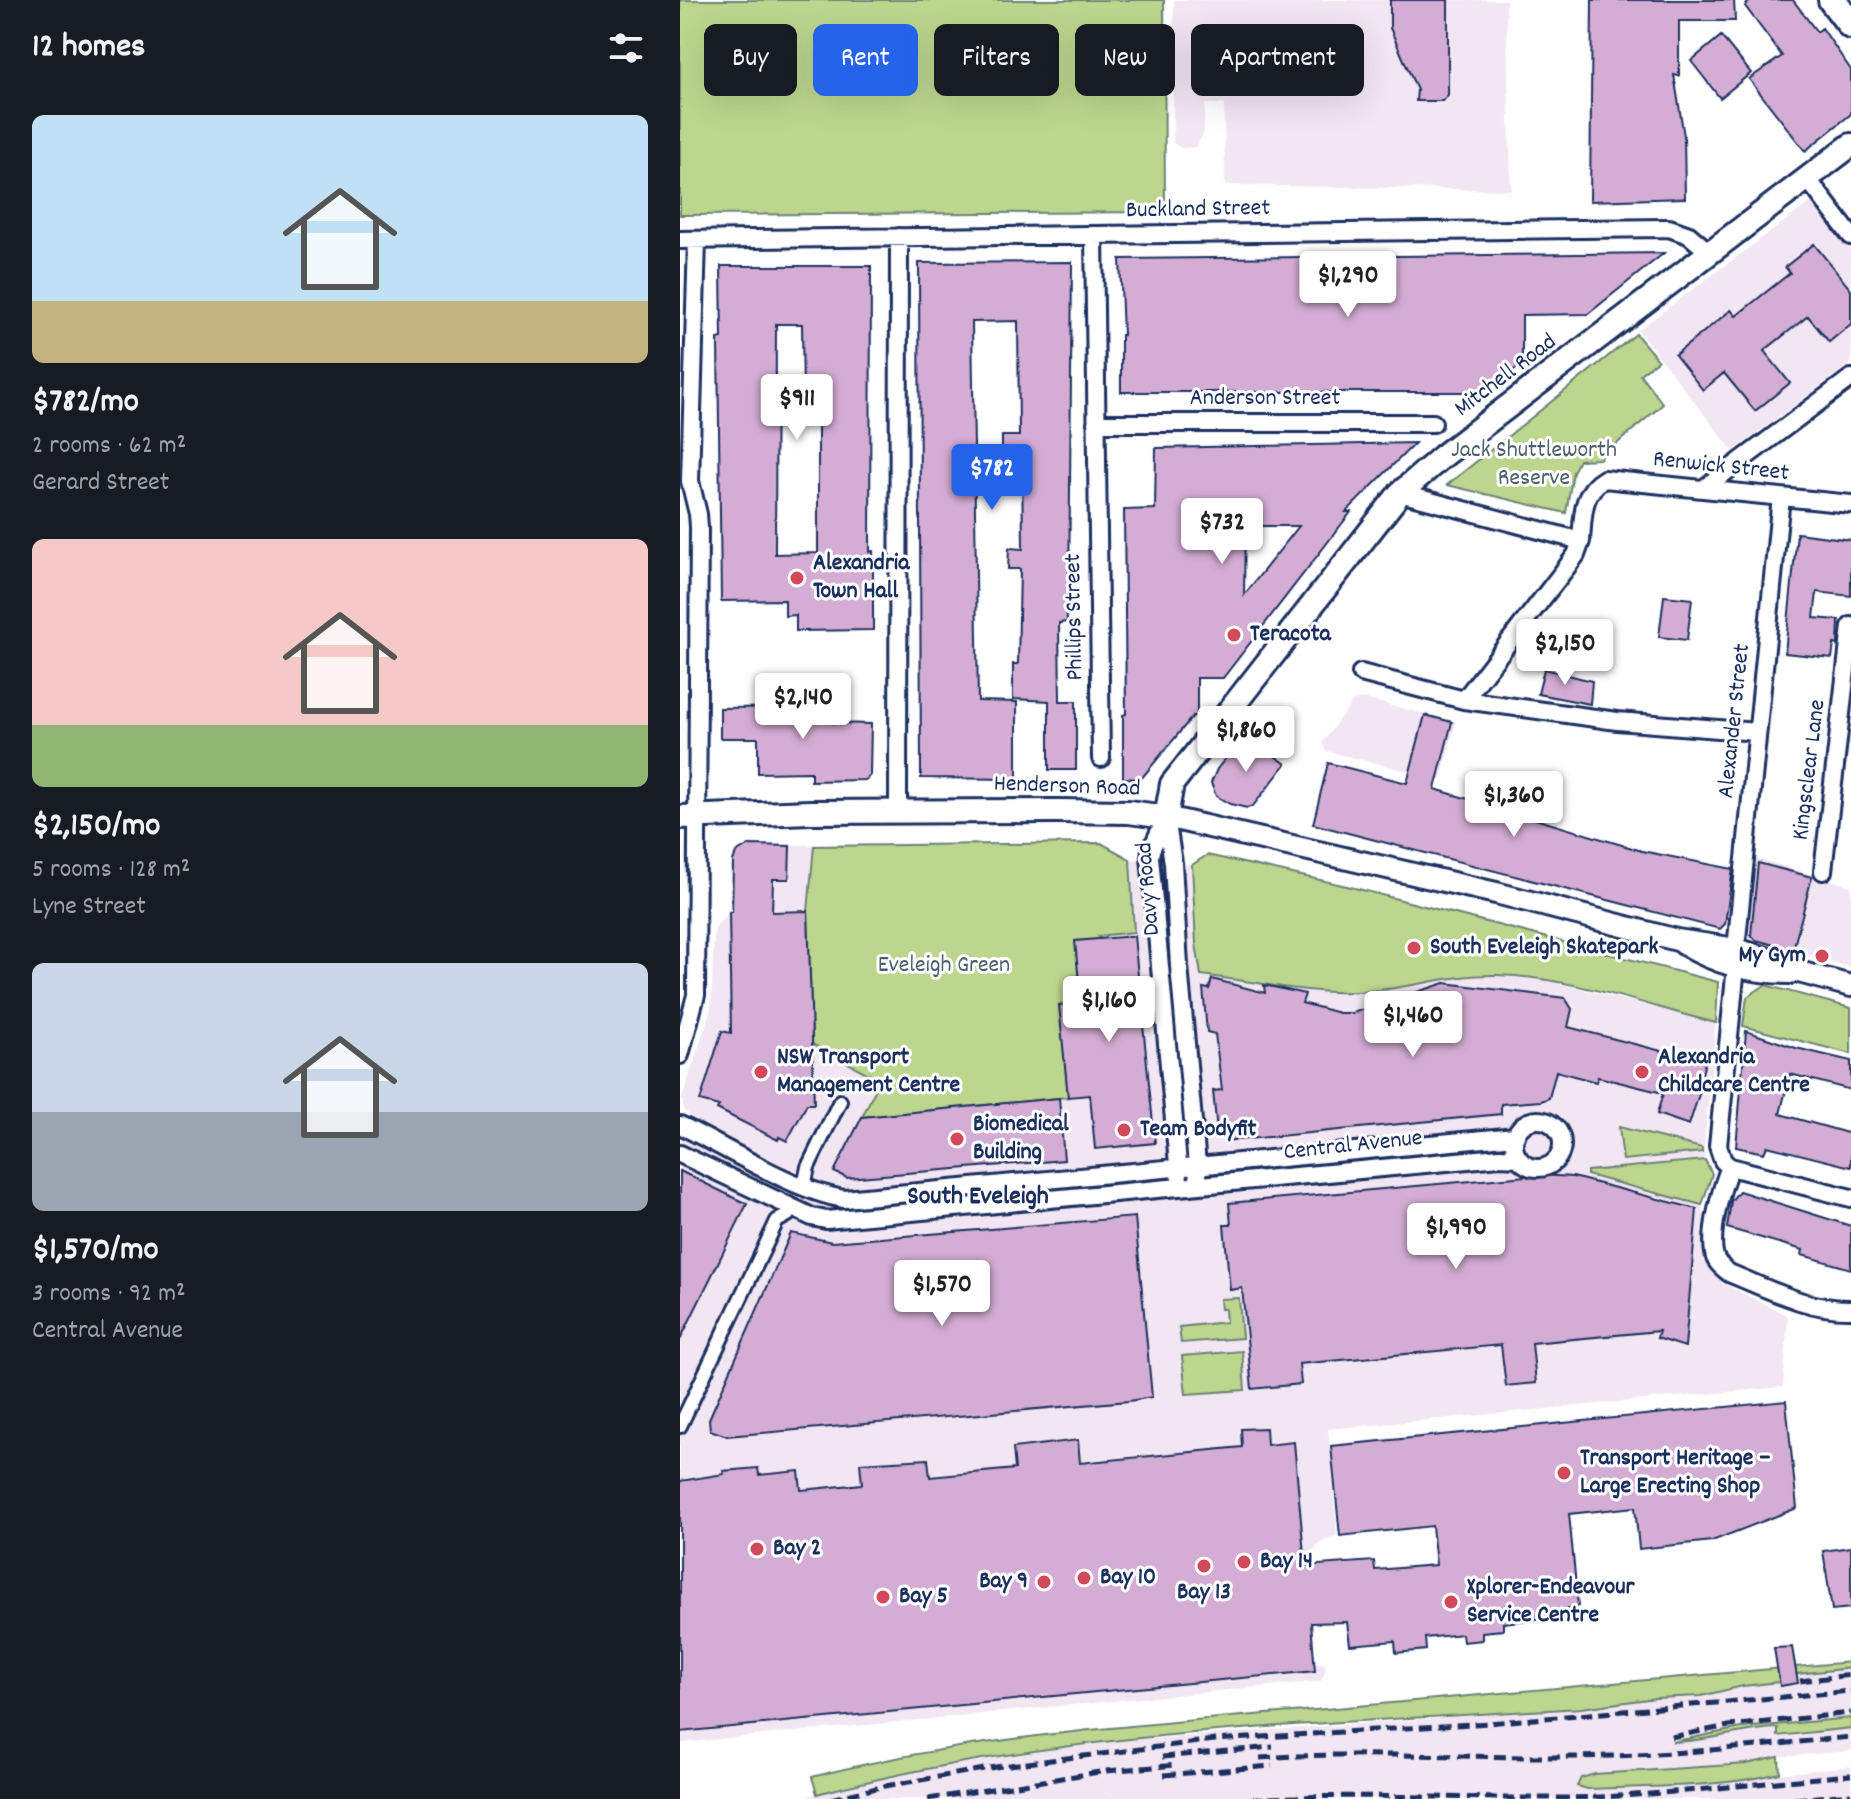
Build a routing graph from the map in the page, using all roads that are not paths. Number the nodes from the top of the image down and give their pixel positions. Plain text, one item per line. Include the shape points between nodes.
1 (1832, 0) edge
2 (1851, 25) edge
3 (1851, 145) edge
4 (1807, 178) junction
5 (1094, 235) junction
6 (1851, 236) edge
7 (899, 237) junction
8 (688, 240) edge
9 (1709, 252) junction
10 (1851, 378) edge
11 (1096, 423) junction
12 (1433, 423) dead end
13 (1703, 489) junction
14 (1400, 493) junction
15 (1781, 497) junction
16 (1851, 504) edge
17 (1581, 541) junction
18 (1851, 626) edge
19 (1361, 673) dead end
20 (1464, 700) junction
21 (1757, 732) junction
22 (1101, 758) dead end
23 (898, 810) junction
24 (689, 817) edge
25 (1166, 817) junction
26 (1823, 871) dead end
27 (1736, 958) junction
28 (1851, 986) edge
29 (1182, 1011) junction
30 (1164, 1012) junction
31 (680, 1055) edge
32 (840, 1101) dead end
33 (680, 1125) edge
34 (1516, 1136) junction
35 (680, 1154) edge
36 (1519, 1158) junction
37 (1197, 1166) junction
38 (1730, 1167) junction
39 (1178, 1168) junction
40 (805, 1182) dead end
41 (1199, 1186) junction
42 (1180, 1187) junction
43 (1851, 1198) edge
44 (792, 1208) junction
45 (1851, 1309) edge
46 (680, 1426) edge

1 - 2 main road
3 - 4 main road, Mitchell Road
4 - 6 street
4 - 9 main road, Mitchell Road
5 - 7 street, Buckland Street
5 - 9 street, Buckland Street via 1669,228
5 - 11 street, Phillips Street
7 - 8 street, Buckland Street
7 - 23 street
8 - 24 street via 690,481 699,527
9 - 14 main road, Mitchell Road
10 - 13 street
11 - 12 street, Anderson Street
11 - 22 street, Phillips Street
13 - 15 street, Renwick Street
13 - 17 street, Renwick Street via 1604,479 1593,485 1585,501
14 - 17 street
14 - 25 main road, Mitchell Road via 1172,784
15 - 16 street, Renwick Street
15 - 21 street, Alexander Street
17 - 20 street via 1576,555
18 - 26 street, Kingsclear Lane
19 - 20 street
20 - 21 street via 1617,721
21 - 27 street, Alexander Street
23 - 24 main road, Henderson Road
23 - 25 main road, Henderson Road via 1129,812
24 - 31 street via 696,995
25 - 27 street, Henderson Road via 1496,893
25 - 29 street, Davy Road
25 - 30 street, Davy Road via 1150,857
27 - 28 street, Henderson Road via 1766,958
27 - 38 street, Alexander Street via 1718,1146
29 - 30 street
29 - 37 street, Davy Road
30 - 39 street, Davy Road
32 - 40 street
33 - 39 street, Central Avenue via 802,1186 844,1199
34 - 36 street
34 - 36 street via 1537,1120 1553,1125 1562,1140 1550,1164 1534,1167
34 - 37 street, Central Avenue
35 - 44 street, Central Avenue
36 - 41 street, Central Avenue
37 - 39 street, Central Avenue
37 - 41 street, Davy Road
38 - 43 street
38 - 45 street via 1717,1211 1713,1254 1719,1264 1806,1304
39 - 42 street, Davy Road
41 - 42 street, Central Avenue
42 - 44 street, Central Avenue via 848,1219 812,1217
44 - 46 street via 777,1221

